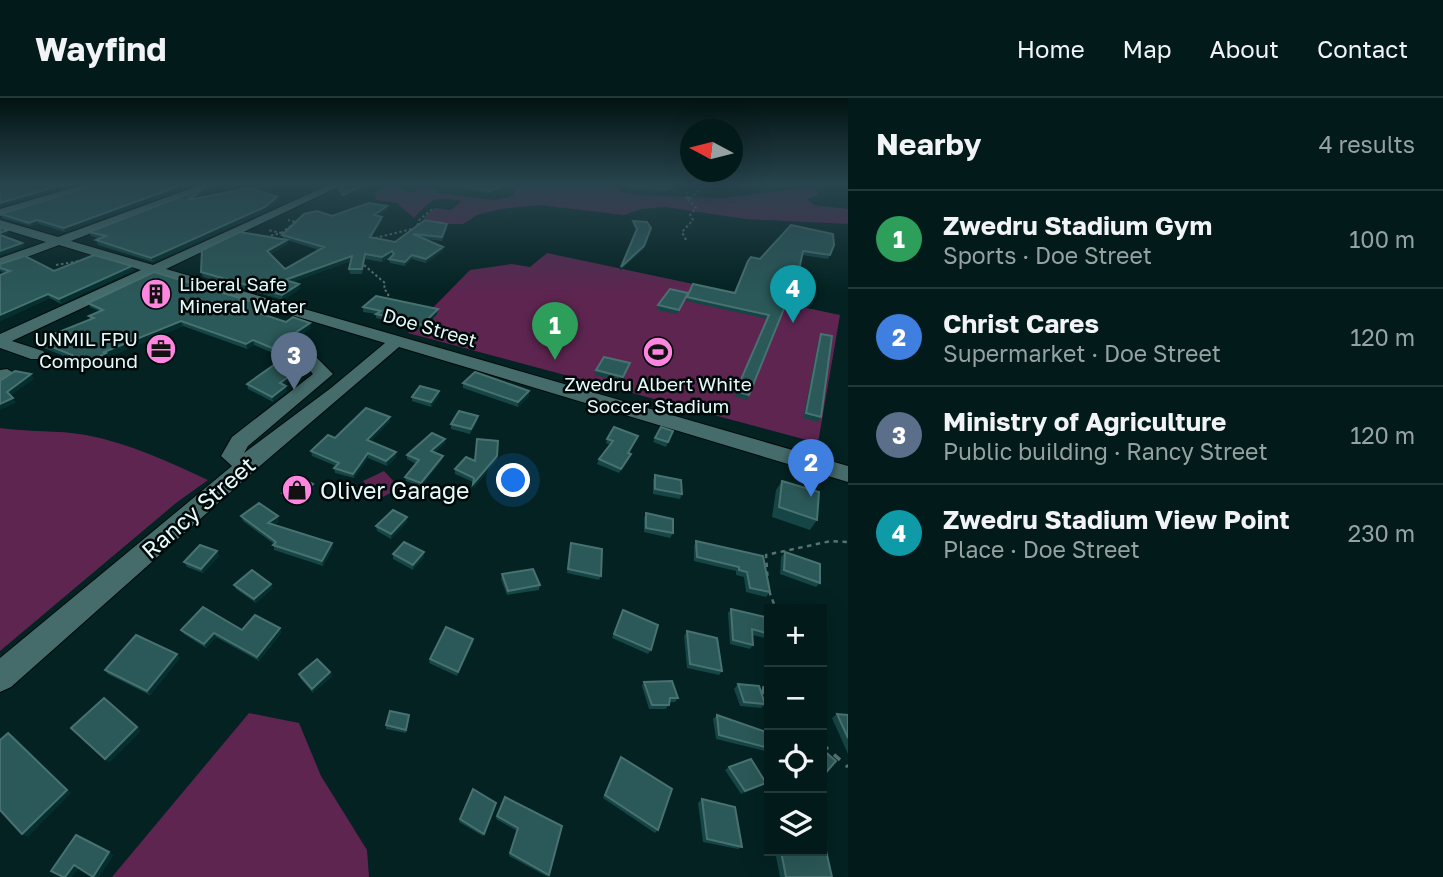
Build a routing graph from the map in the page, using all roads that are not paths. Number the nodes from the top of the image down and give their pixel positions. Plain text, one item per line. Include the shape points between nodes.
1 (114, 220) edge
2 (260, 220) edge
3 (0, 224) edge
4 (59, 241) junction
5 (0, 263) edge
6 (154, 269) junction
7 (398, 340) junction
8 (0, 341) edge
9 (37, 355) dead end
10 (311, 362) dead end
11 (247, 465) junction
12 (848, 474) edge
13 (0, 677) edge

1 - 4 street
2 - 6 street
3 - 4 street, Doe Street
4 - 5 street
4 - 6 street, Doe Street
6 - 7 street, Doe Street
6 - 8 street
7 - 11 street, Rancy Street
7 - 12 street, Doe Street
8 - 9 street
10 - 11 street via 324,373 239,442 232,456
11 - 13 street, Rancy Street

